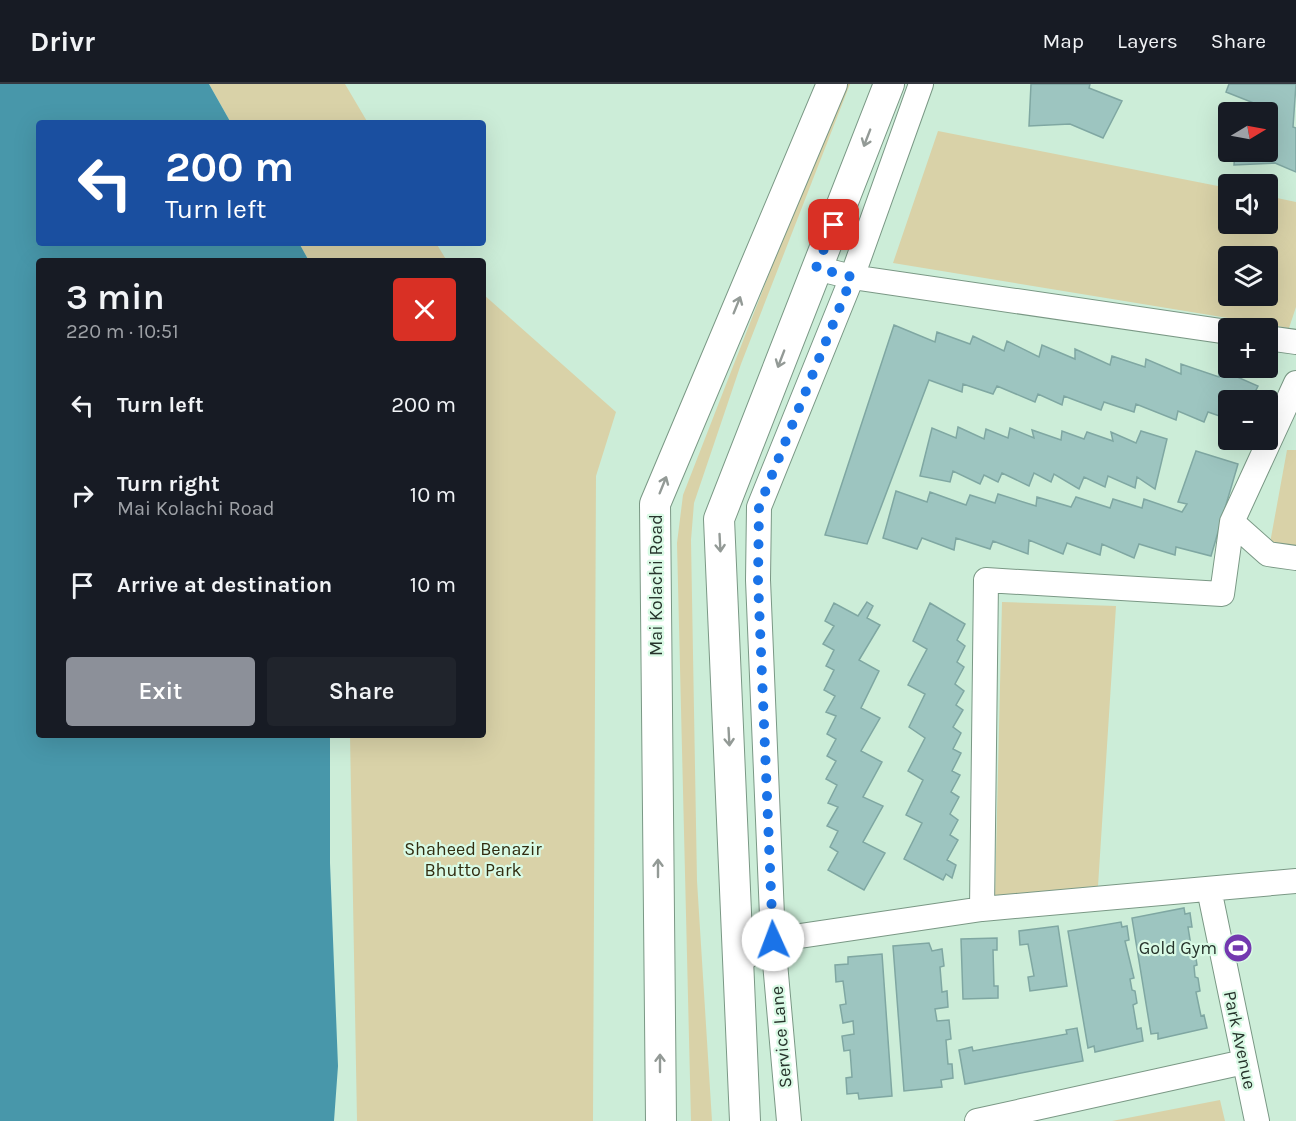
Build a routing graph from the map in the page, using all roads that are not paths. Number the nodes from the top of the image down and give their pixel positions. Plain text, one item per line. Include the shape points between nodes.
1 (831, 84) edge
2 (889, 84) edge
3 (921, 84) edge
4 (816, 268) junction
5 (852, 277) junction
6 (1218, 331) edge
7 (1278, 339) edge
8 (1296, 342) edge
9 (1296, 383) edge
10 (1232, 522) junction
11 (1296, 558) edge
12 (1296, 881) edge
13 (1209, 889) junction
14 (982, 909) junction
15 (773, 940) junction
16 (738, 962) junction
17 (1244, 1062) junction
18 (659, 1115) edge
19 (746, 1117) edge
20 (789, 1121) edge
21 (977, 1121) edge
22 (1257, 1121) edge

18 -> 1 main road, Mai Kolachi Road via 655,504
2 -> 4 main road
3 - 5 street, Service Lane
4 - 5 street
4 -> 16 main road via 719,519
5 - 6 street
5 - 15 street, Service Lane via 759,507 758,580
7 - 8 street
9 - 10 street
10 - 11 street via 1268,554
10 - 14 street via 1222,594 986,580
12 - 13 street
13 - 14 street
13 - 17 street, Park Avenue
14 - 15 street
15 - 16 street
15 - 20 street, Service Lane
16 - 19 main road
17 - 21 street
17 - 22 street, Park Avenue

